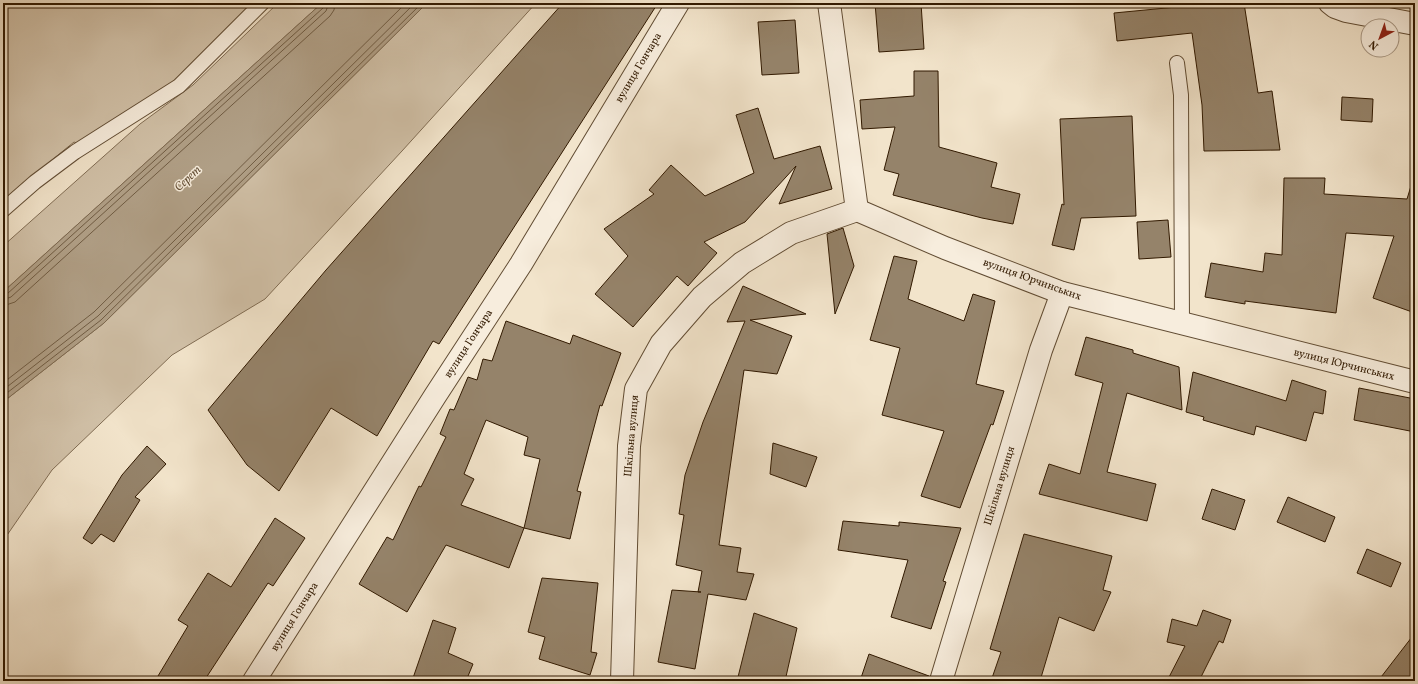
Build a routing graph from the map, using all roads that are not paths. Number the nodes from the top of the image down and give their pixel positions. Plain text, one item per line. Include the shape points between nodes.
1 (262, 3) edge
2 (678, 3) edge
3 (829, 3) edge
4 (1330, 3) edge
5 (1415, 24) edge
6 (1177, 63) dead end
7 (3, 210) edge
8 (857, 210) junction
9 (1062, 293) junction
10 (1182, 324) junction
11 (1415, 382) edge
12 (254, 681) edge
13 (622, 681) edge
14 (941, 681) edge

1 - 7 lane via 179,86 75,152
2 - 12 street, вулиця Гончара via 521,264
3 - 8 street
4 - 5 street via 1346,11
6 - 10 lane via 1181,95
8 - 9 street, вулиця Юрчинських via 945,248
8 - 13 street, Шкільна вулиця via 791,233 742,263 702,297 661,344 636,389 629,446
9 - 10 street, вулиця Юрчинських
9 - 14 street, Шкільна вулиця via 1041,350
10 - 11 street, вулиця Юрчинських

